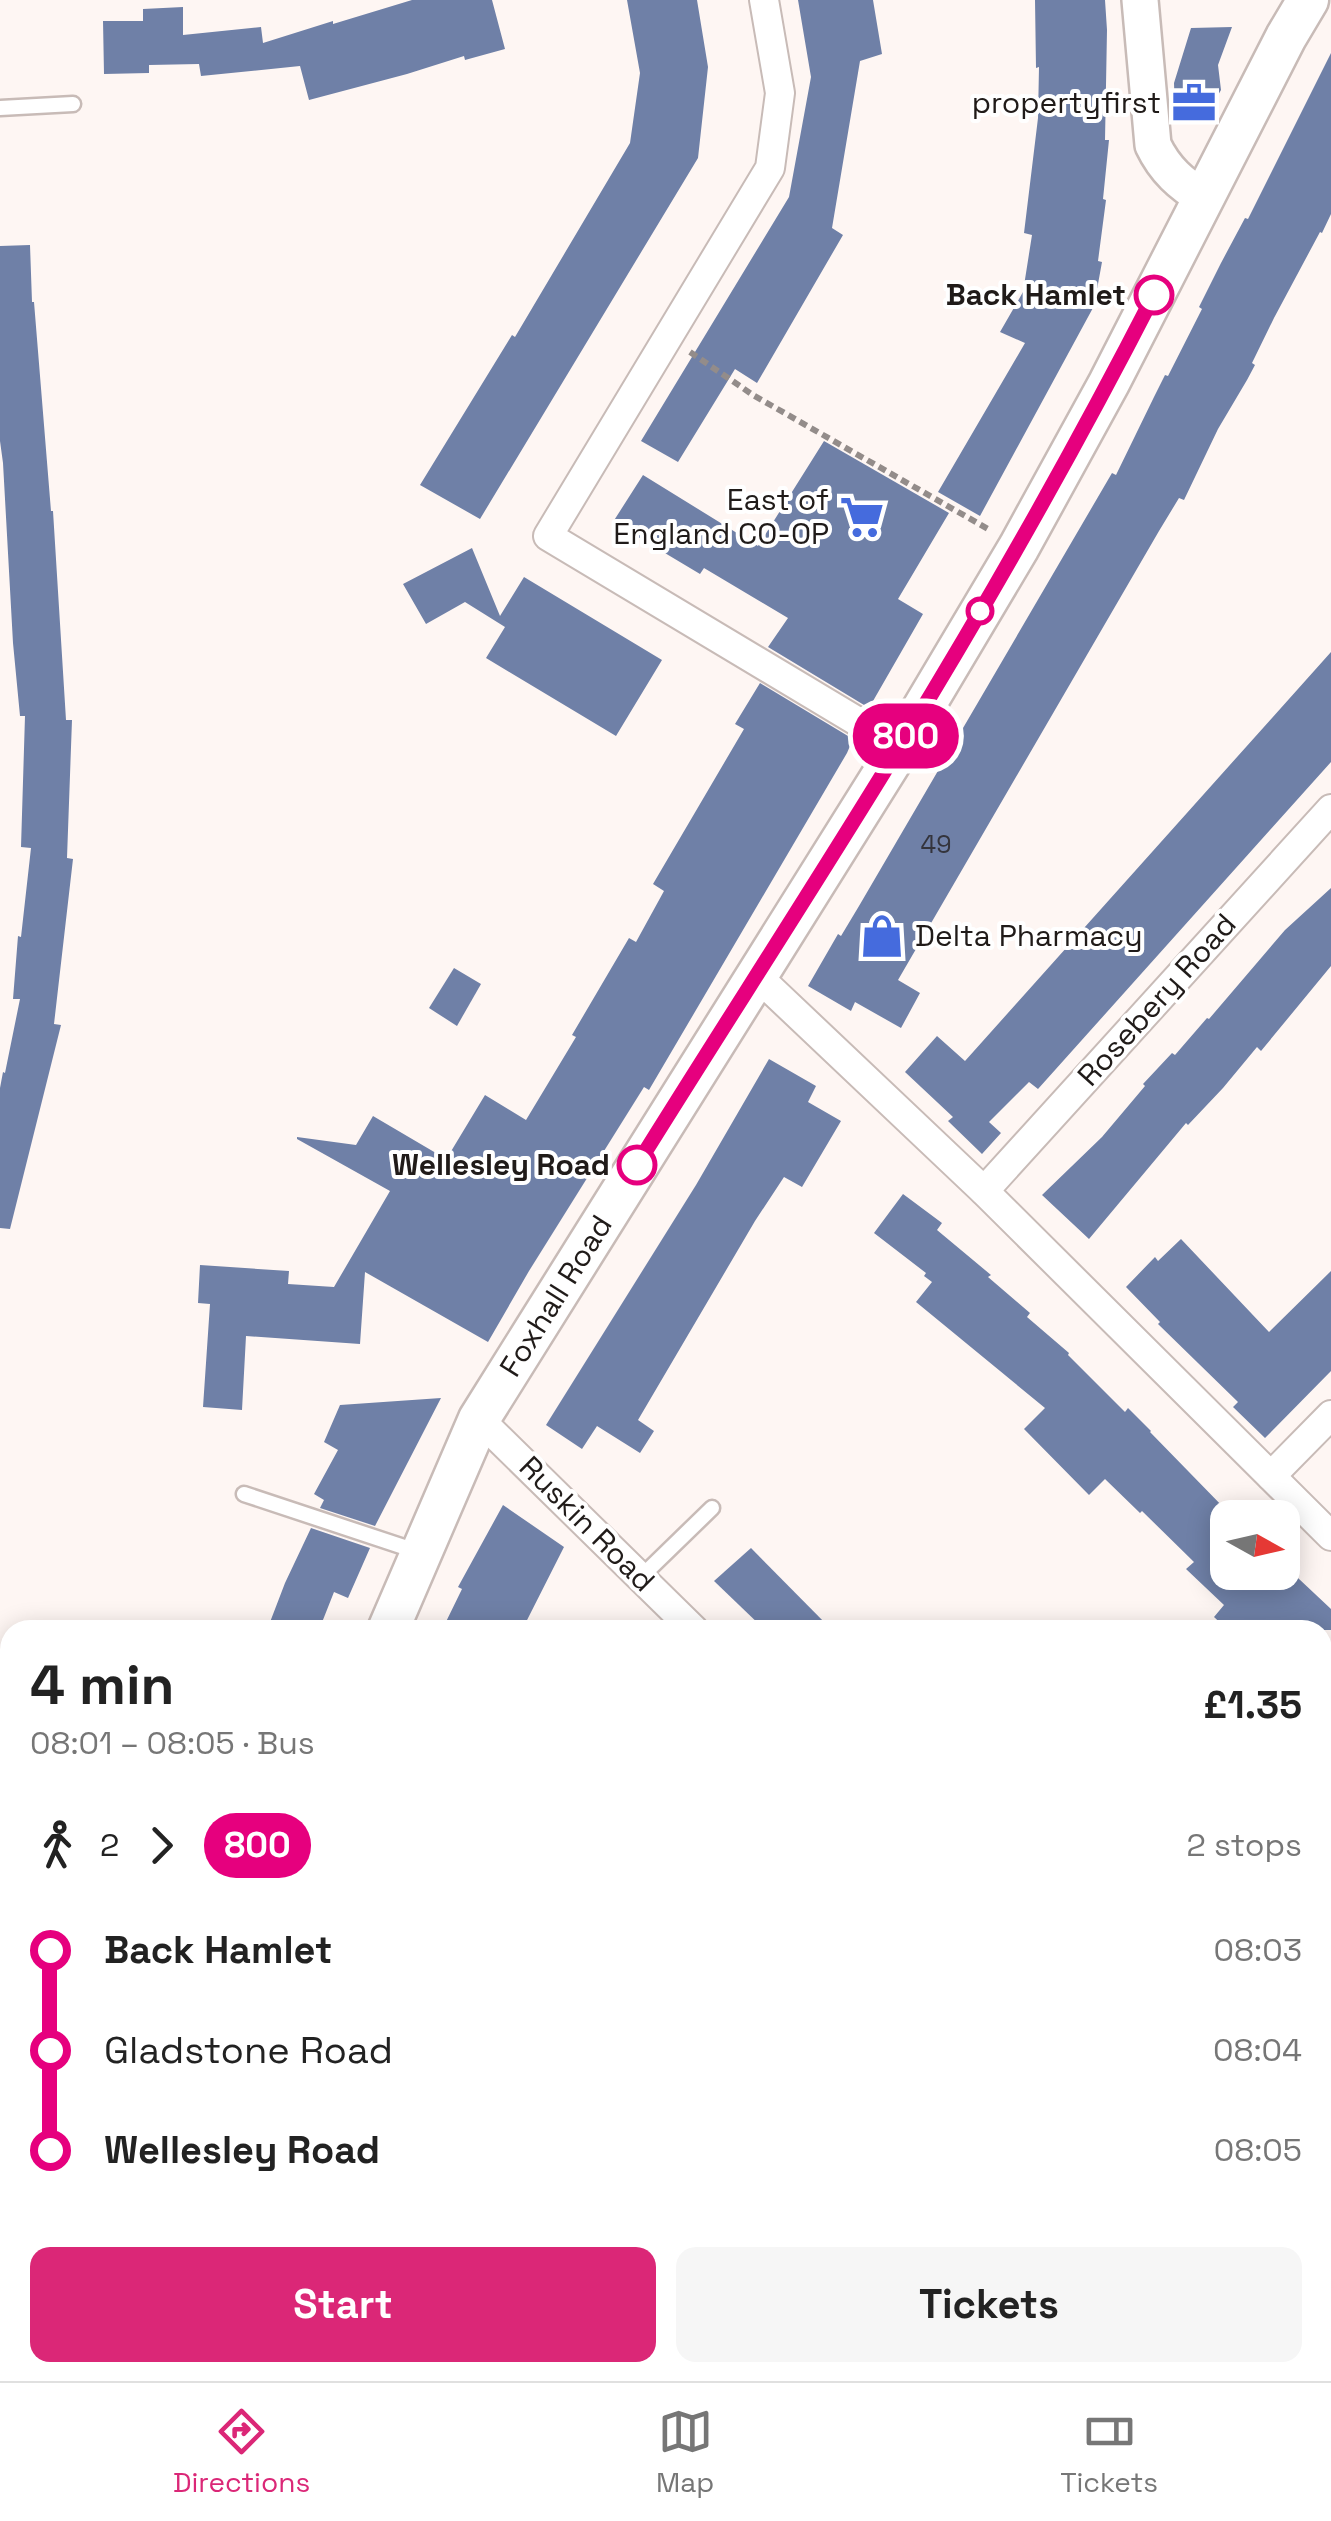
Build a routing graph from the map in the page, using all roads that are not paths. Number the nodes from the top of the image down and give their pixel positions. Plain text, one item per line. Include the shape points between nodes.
1 (764, 0) edge
2 (1140, 0) edge
3 (1308, 0) edge
4 (73, 104) dead end
5 (0, 108) edge
6 (1204, 198) junction
7 (900, 747) junction
8 (1331, 809) edge
9 (756, 975) junction
10 (984, 1191) junction
11 (1331, 1415) edge
12 (480, 1419) junction
13 (1271, 1476) junction
14 (244, 1494) dead end
15 (712, 1508) dead end
16 (1331, 1536) edge
17 (421, 1553) junction
18 (640, 1578) junction
19 (392, 1620) edge
20 (684, 1620) edge

1 - 7 street via 780,93 770,168 548,536
2 - 6 street via 1153,145 1180,183
3 - 6 main road, Foxhall Road
4 - 5 lane
6 - 7 main road, Foxhall Road via 1019,547
7 - 9 main road, Foxhall Road
8 - 10 street, Rosebery Road
9 - 10 street
9 - 12 main road, Foxhall Road
10 - 13 street
11 - 13 street
12 - 17 main road, Foxhall Road
12 - 18 street, Ruskin Road
13 - 16 street
14 - 17 lane
15 - 18 lane
17 - 19 main road, Foxhall Road
18 - 20 street, Ruskin Road

